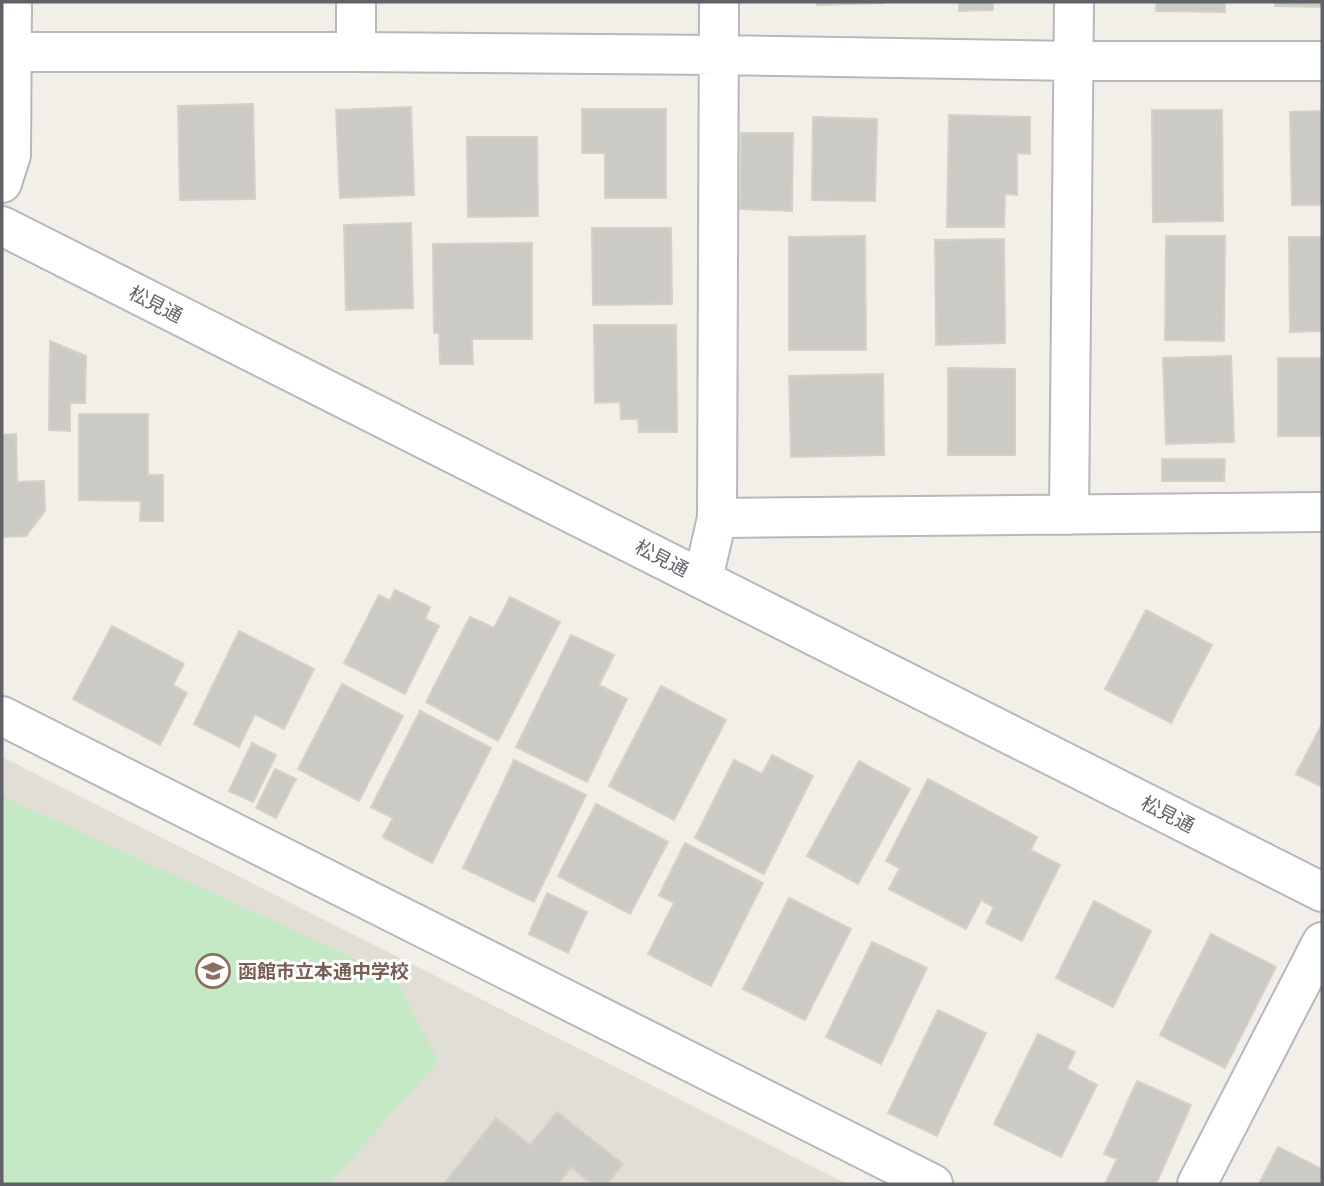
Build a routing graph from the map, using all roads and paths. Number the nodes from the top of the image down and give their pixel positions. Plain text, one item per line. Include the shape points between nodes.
1 (12, 2) edge
2 (356, 2) edge
3 (719, 2) edge
4 (1074, 2) edge
5 (12, 52) junction
6 (356, 52) junction
7 (719, 55) junction
8 (1074, 61) junction
9 (1322, 61) edge
10 (2, 183) edge
11 (2, 226) edge
12 (1322, 512) edge
13 (1069, 515) junction
14 (717, 518) junction
15 (703, 579) junction
16 (2, 716) edge
17 (1322, 892) edge
18 (1322, 942) edge
19 (933, 1184) edge
20 (1197, 1184) edge

1 - 5 street
2 - 6 street
3 - 7 street
4 - 8 street
5 - 6 street
5 - 10 street via 10,155
6 - 7 street
7 - 8 street
7 - 14 street
8 - 9 street
8 - 13 street
11 - 15 street, 松見通
12 - 13 street
13 - 14 street
14 - 15 street
15 - 17 street, 松見通
16 - 19 street
18 - 20 street

